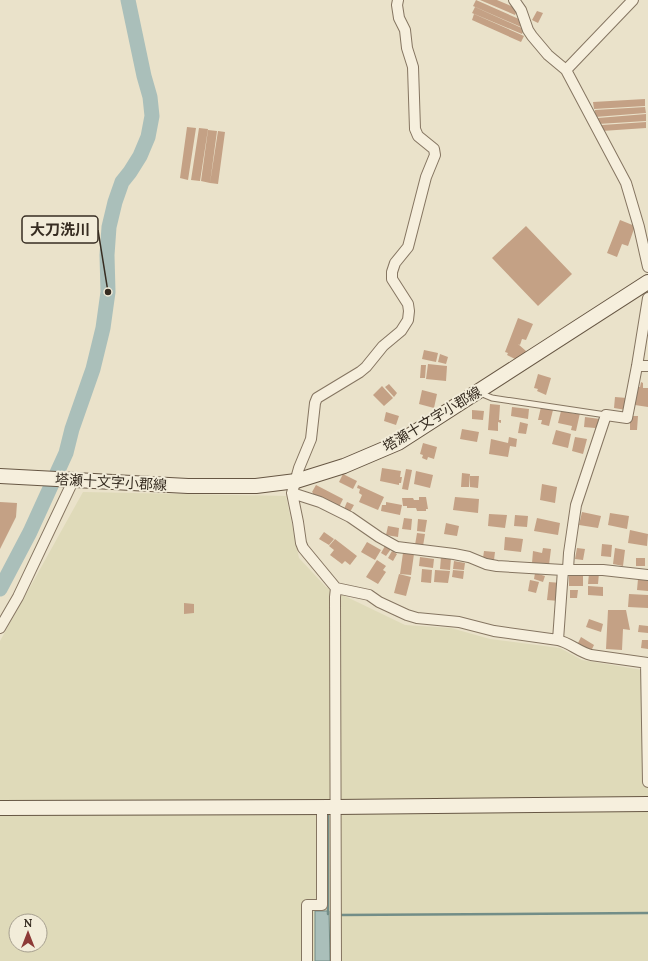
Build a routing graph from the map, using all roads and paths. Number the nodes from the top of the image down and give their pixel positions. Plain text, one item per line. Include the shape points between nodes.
1 (398, 0) edge
2 (514, 0) edge
3 (633, 0) edge
4 (566, 70) junction
5 (648, 267) edge
6 (648, 282) edge
7 (648, 298) edge
8 (637, 366) junction
9 (648, 366) edge
10 (478, 391) junction
11 (606, 415) junction
12 (0, 476) edge
13 (71, 480) junction
14 (294, 487) junction
15 (566, 569) junction
16 (648, 575) edge
17 (336, 588) junction
18 (0, 628) edge
19 (558, 640) junction
20 (647, 663) edge
21 (648, 782) edge
22 (648, 804) edge
23 (329, 807) junction
24 (0, 808) edge
25 (307, 961) edge
26 (336, 961) edge

1 - 14 street via 399,18 405,30 413,67 415,130 418,136 434,149 435,155 426,177 408,247 395,263 392,272 392,279 410,311 401,331 383,346 360,372 317,398 311,439
2 - 4 street via 532,36 548,55
3 - 4 street
4 - 5 street via 626,183
6 - 10 main road, 塔瀬十文字小郡線
7 - 8 street
8 - 9 street
8 - 11 street via 627,418
10 - 11 lane via 492,398
10 - 14 main road, 塔瀬十文字小郡線 via 398,443
11 - 15 street via 576,505
12 - 13 main road, 塔瀬十文字小郡線
13 - 14 main road, 塔瀬十文字小郡線 via 188,486
13 - 18 street via 18,597
14 - 15 street via 350,517 397,547 470,557 497,566
14 - 17 street via 303,548
15 - 16 street
15 - 19 street
17 - 19 street via 369,595 406,615 417,618 459,622 494,631
17 - 23 street
19 - 20 street via 591,655
20 - 21 street
22 - 23 main road
23 - 24 main road
23 - 25 street via 322,905 307,905
23 - 26 street via 336,909

